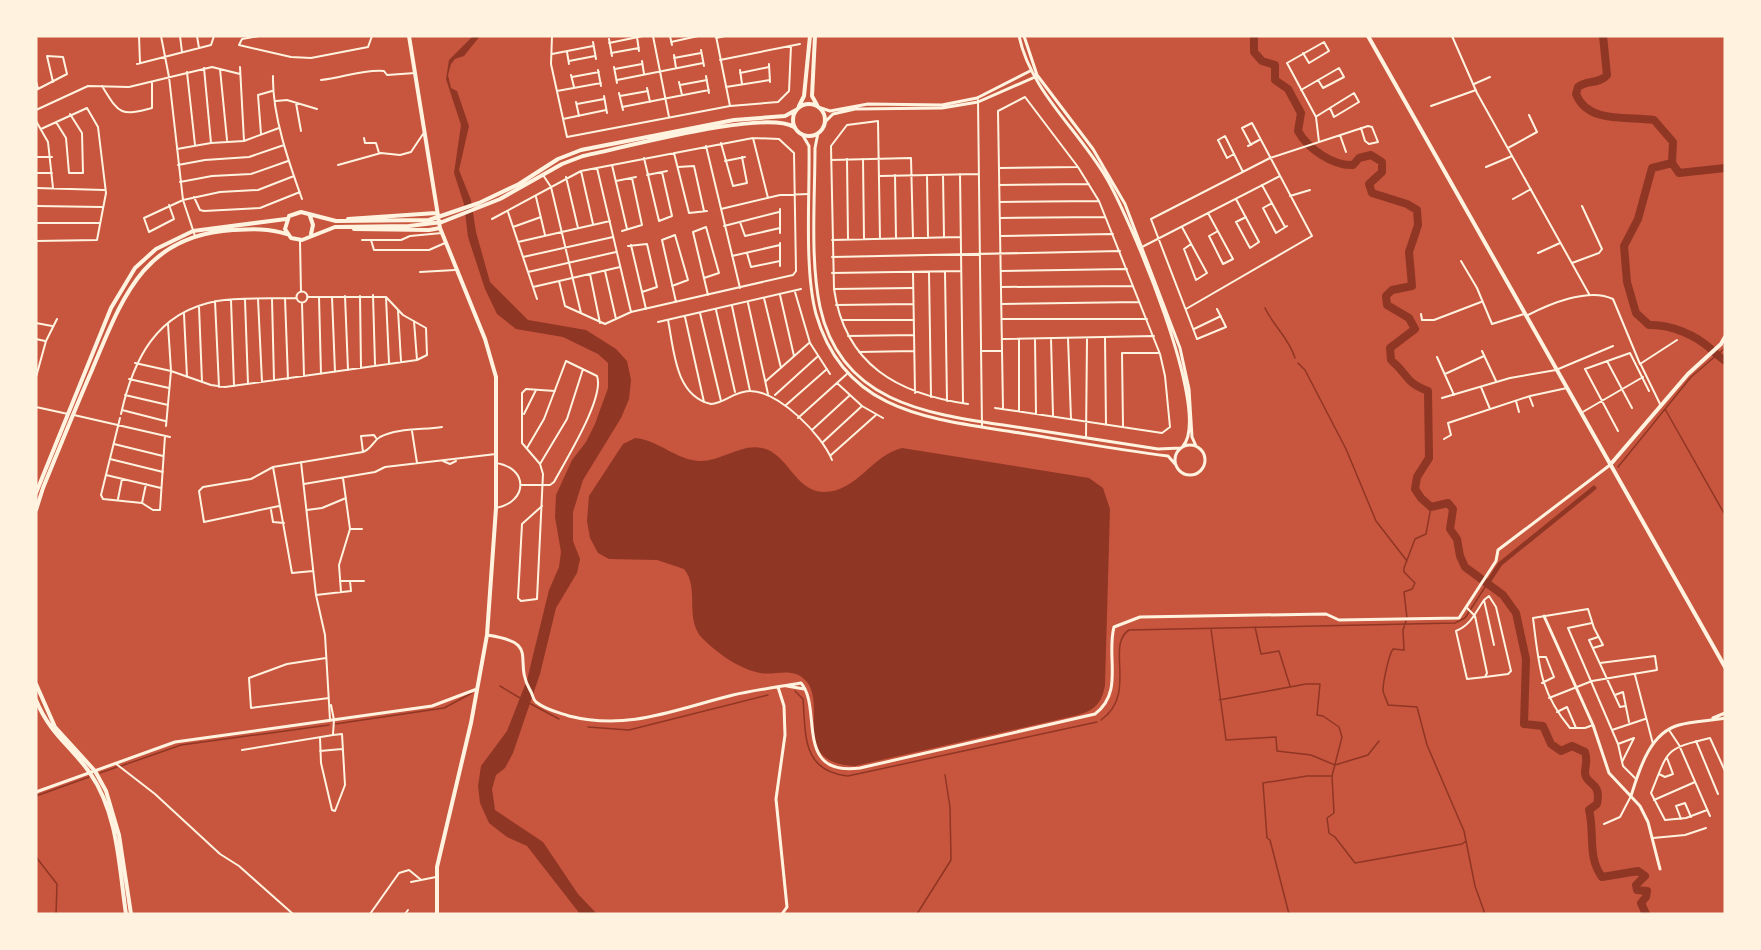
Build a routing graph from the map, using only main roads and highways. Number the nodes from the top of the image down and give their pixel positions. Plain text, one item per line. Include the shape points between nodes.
1 (409, 36) edge
2 (810, 36) edge
3 (815, 36) edge
4 (1368, 36) edge
5 (819, 107) junction
6 (797, 108) junction
7 (794, 128) junction
8 (504, 194) junction
9 (436, 213) junction
10 (310, 216) junction
11 (287, 219) junction
12 (336, 221) junction
13 (369, 224) junction
14 (336, 227) junction
15 (440, 228) junction
16 (194, 234) junction
17 (288, 234) junction
18 (310, 235) junction
19 (1725, 337) edge
20 (1610, 465) junction
21 (36, 493) edge
22 (36, 510) edge
23 (1723, 661) edge
24 (1725, 667) edge
25 (36, 684) edge
26 (36, 700) edge
27 (126, 914) edge
28 (131, 914) edge
29 (437, 914) edge

1 - 9 main road
2 - 6 main road via 804,96
3 - 5 main road via 812,96
4 - 20 main road
5 - 6 main road via 808,103
5 - 7 main road via 825,122 818,133 802,135
6 - 7 main road via 792,118
6 - 8 main road via 785,116 734,120 581,150 547,165
7 - 8 main road via 785,123 758,123 583,156
8 - 13 main road via 431,225
9 - 12 main road via 371,215
9 - 15 main road
10 - 11 main road via 298,212
10 - 12 main road
10 - 18 main road via 314,225
11 - 16 main road
11 - 17 main road
12 - 13 main road
13 - 14 main road
14 - 15 main road via 373,231
14 - 18 main road
15 - 29 main road via 494,367 496,508 487,635 436,877
16 - 17 main road via 263,228
16 - 21 main road via 156,249 126,280
16 - 22 main road via 160,255 132,284 117,311
17 - 18 main road via 300,240
19 - 20 main road
20 - 23 main road
23 - 24 main road
25 - 28 main road via 55,727 95,771 116,822
26 - 27 main road via 51,730 89,773 101,793 111,823

